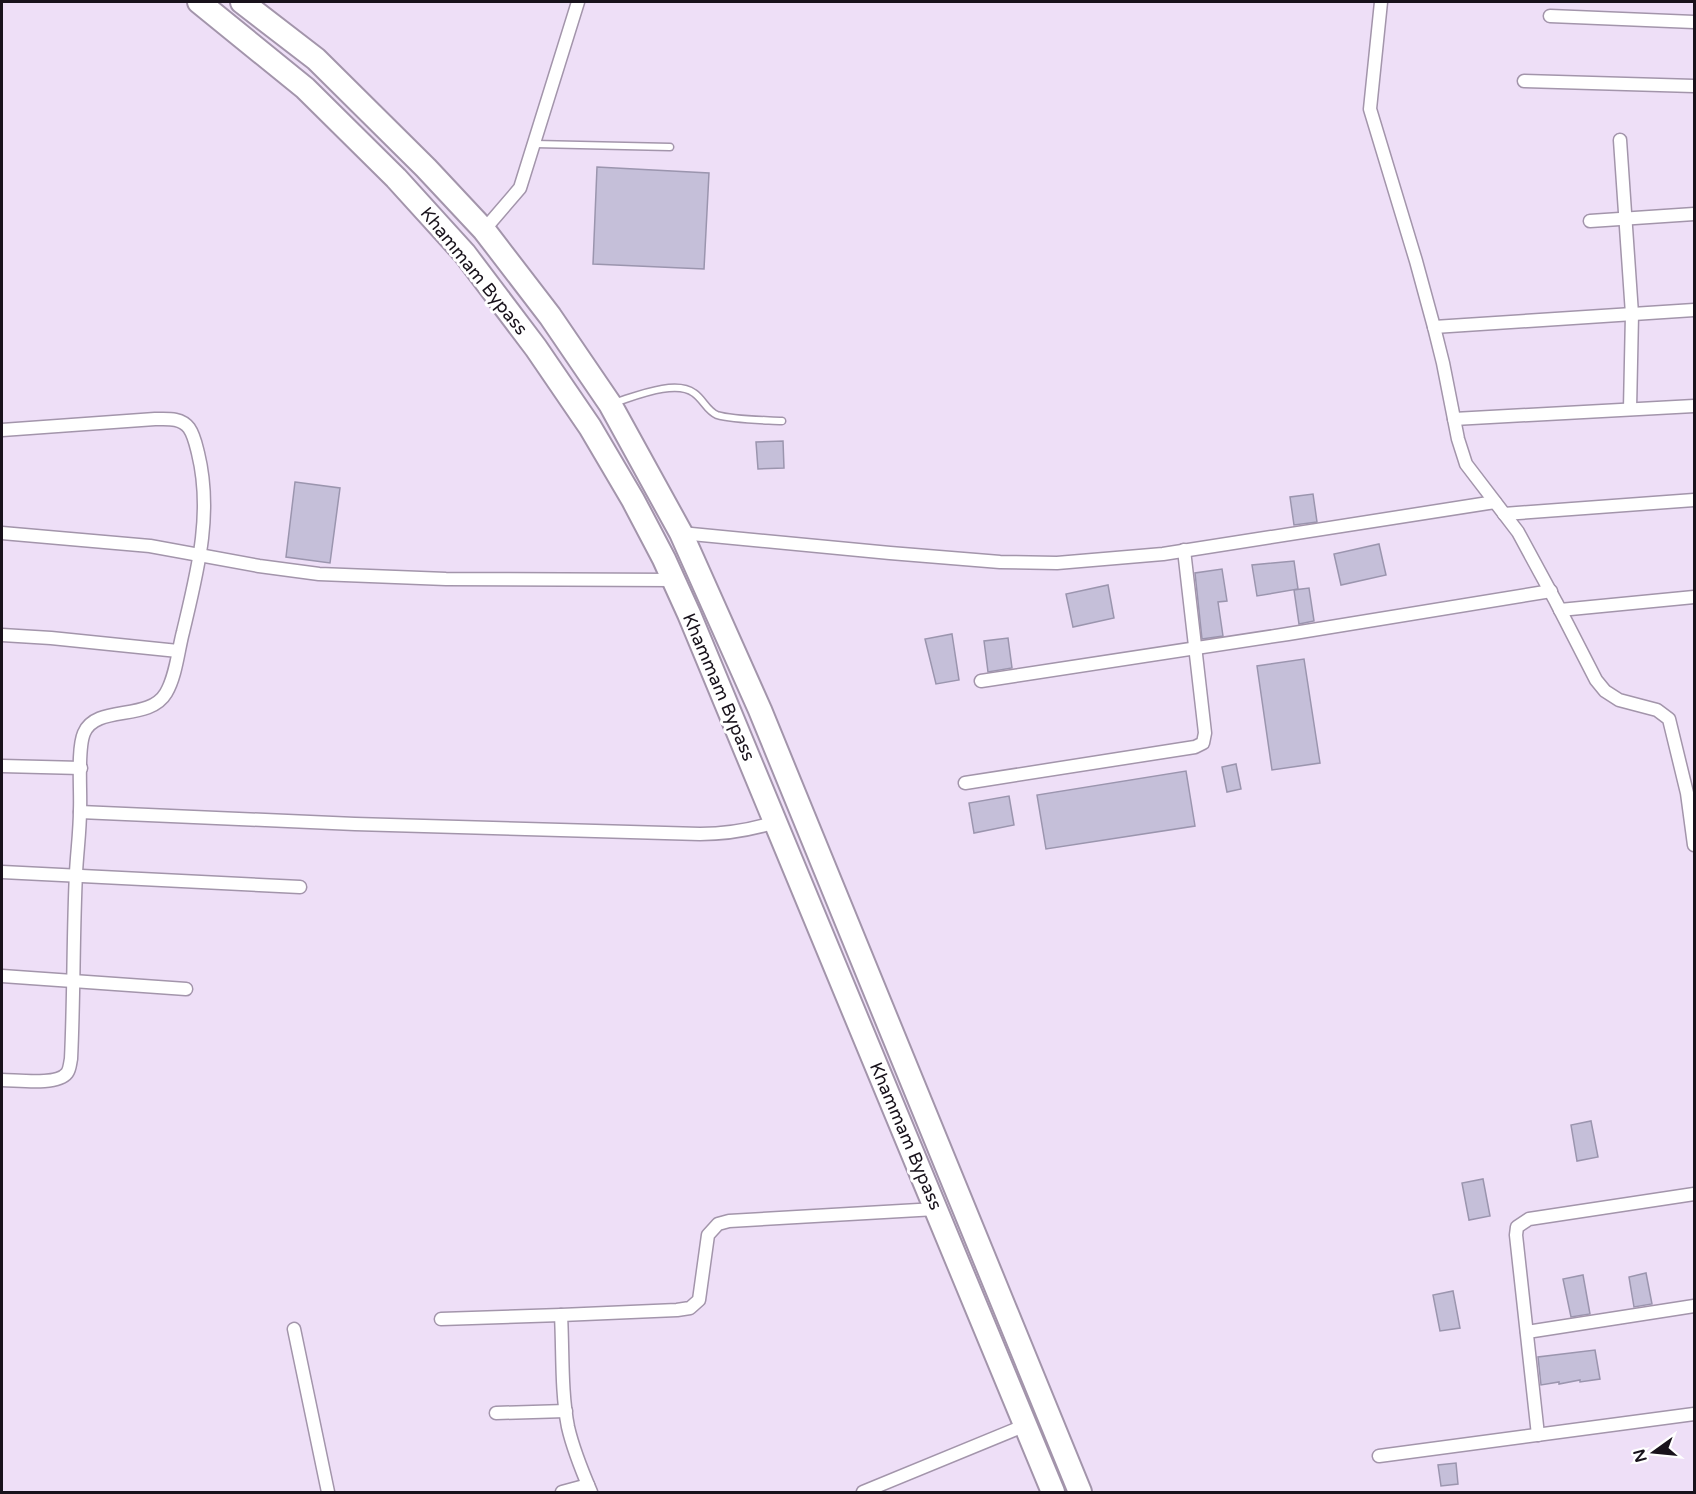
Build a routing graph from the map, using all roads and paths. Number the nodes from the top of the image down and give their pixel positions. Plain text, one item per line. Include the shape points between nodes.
1 (199, 2) edge
2 (242, 2) edge
3 (578, 2) edge
4 (1381, 2) edge
5 (1550, 16) dead end
6 (1695, 22) edge
7 (1524, 81) dead end
8 (1695, 86) edge
9 (1620, 140) dead end
10 (535, 144) junction
11 (670, 147) dead end
12 (1695, 214) edge
13 (1627, 219) junction
14 (1590, 221) dead end
15 (484, 230) junction
16 (1695, 310) edge
17 (1632, 314) junction
18 (1434, 327) junction
19 (610, 404) junction
20 (1695, 406) edge
21 (1630, 410) junction
22 (1454, 419) junction
23 (782, 421) dead end
24 (2, 429) edge
25 (1695, 500) edge
26 (1495, 502) junction
27 (1504, 514) junction
28 (2, 533) edge
29 (681, 533) junction
30 (1184, 550) junction
31 (201, 556) junction
32 (674, 580) junction
33 (1551, 591) junction
34 (1695, 597) edge
35 (1560, 610) junction
36 (2, 635) edge
37 (1195, 648) junction
38 (178, 651) junction
39 (981, 681) dead end
40 (765, 724) junction
41 (740, 736) junction
42 (2, 766) edge
43 (81, 768) junction
44 (965, 783) dead end
45 (1691, 793) edge
46 (80, 812) junction
47 (776, 822) junction
48 (1695, 845) edge
49 (2, 872) edge
50 (76, 875) junction
51 (300, 887) dead end
52 (2, 976) edge
53 (74, 981) junction
54 (186, 989) dead end
55 (2, 1080) edge
56 (1695, 1194) edge
57 (936, 1209) junction
58 (1695, 1306) edge
59 (561, 1315) junction
60 (441, 1319) dead end
61 (294, 1329) dead end
62 (1527, 1332) junction
63 (566, 1411) junction
64 (496, 1413) dead end
65 (1695, 1414) edge
66 (1026, 1425) junction
67 (1538, 1435) junction
68 (1378, 1456) dead end
69 (589, 1489) edge
70 (328, 1492) edge
71 (562, 1492) edge
72 (863, 1492) edge
73 (1053, 1492) edge
74 (1080, 1492) edge

1 - 32 highway, Khammam Bypass via 305,88 396,178 465,254 590,427
2 - 15 highway, Khammam Bypass via 316,59
3 - 10 street
4 - 18 street via 1370,109
5 - 6 street
7 - 8 street
9 - 13 street
10 - 11 lane
10 - 15 street via 520,188
12 - 13 street
13 - 14 street
13 - 17 street
15 - 19 highway, Khammam Bypass via 550,316
16 - 17 street
17 - 18 street
17 - 21 street
18 - 22 street
19 - 23 lane via 683,387 721,416
19 - 29 highway, Khammam Bypass
20 - 21 street
21 - 22 street
22 - 26 street via 1466,464
24 - 31 street via 155,419 185,423 195,441 205,498
25 - 27 street
26 - 27 street
26 - 30 street
27 - 33 street
28 - 31 street via 150,546
29 - 30 street via 1057,564
29 - 40 highway, Khammam Bypass
30 - 37 street
31 - 32 street via 330,574
31 - 38 street
32 - 41 highway, Khammam Bypass
33 - 35 street
33 - 37 street
34 - 35 street
35 - 45 street via 1605,691 1619,700 1657,710 1669,719
36 - 38 street
37 - 39 street
37 - 44 street via 1204,733 1199,745
38 - 43 street via 166,692 159,701 151,707 98,719 90,725 84,733
40 - 41 highway
40 - 74 highway, Khammam Bypass
41 - 47 highway, Khammam Bypass
42 - 43 street
43 - 46 street
45 - 48 street
46 - 47 street via 700,834 749,831
46 - 50 street
47 - 57 highway, Khammam Bypass
49 - 50 street
50 - 51 street
50 - 53 street
52 - 53 street
53 - 54 street
53 - 55 street via 71,1059 66,1074 50,1081
56 - 62 street via 1530,1219 1520,1224 1516,1235
57 - 59 street via 718,1224 708,1235 699,1300 694,1306
57 - 66 highway, Khammam Bypass
58 - 62 street
59 - 60 street
59 - 63 street
61 - 70 street
62 - 67 street
63 - 64 street
63 - 69 street
65 - 67 street
66 - 72 street
66 - 73 highway, Khammam Bypass
67 - 68 street
69 - 71 street

